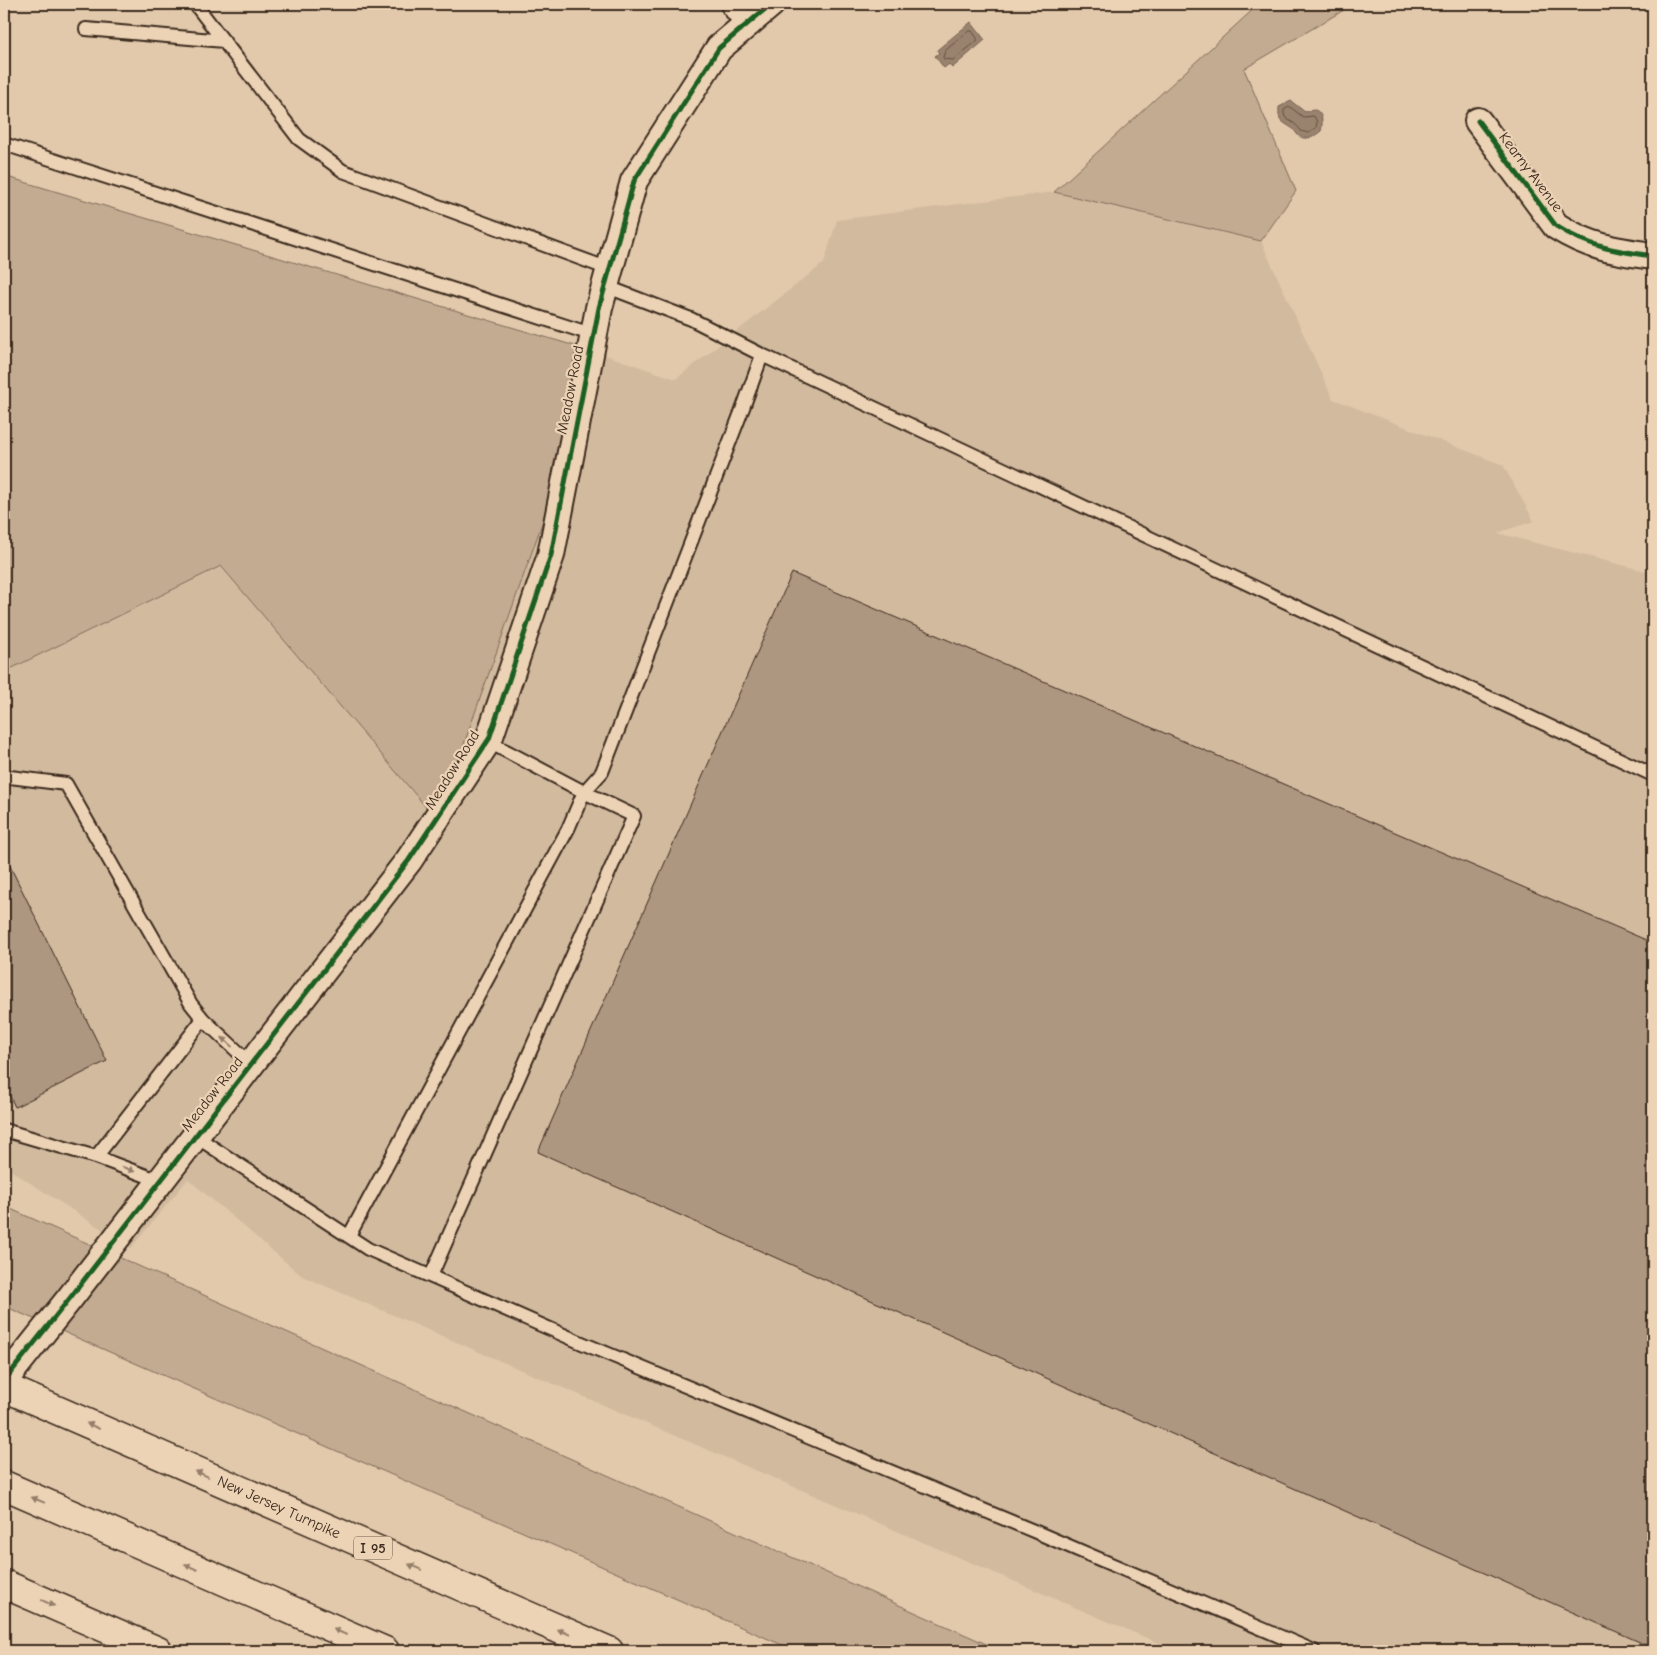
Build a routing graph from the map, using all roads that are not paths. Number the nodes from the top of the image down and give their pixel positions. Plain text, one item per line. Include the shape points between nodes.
1 (195, 4) edge
2 (771, 4) edge
3 (742, 13) edge
4 (86, 29) dead end
5 (224, 41) junction
6 (1478, 121) dead end
7 (4, 144) edge
8 (1653, 256) edge
9 (607, 278) junction
10 (594, 335) junction
11 (762, 355) junction
12 (487, 741) junction
13 (1653, 774) edge
14 (4, 780) edge
15 (584, 792) junction
16 (203, 1019) junction
17 (251, 1064) junction
18 (4, 1130) edge
19 (195, 1136) junction
20 (96, 1157) junction
21 (160, 1181) junction
22 (349, 1236) junction
23 (431, 1276) junction
24 (4, 1380) edge
25 (4, 1388) edge
26 (4, 1485) edge
27 (4, 1584) edge
28 (158, 1651) edge
29 (385, 1651) edge
30 (609, 1651) edge
31 (1314, 1651) edge

1 - 5 lane
2 - 3 street, Meadow Road
3 - 9 street, Meadow Road via 634,181
4 - 5 lane
5 - 9 lane via 299,138 343,171
6 - 8 street, Kearny Avenue via 1556,226 1573,237 1610,250
7 - 10 lane
9 - 10 street, Meadow Road
9 - 11 lane
10 - 12 street, Meadow Road via 551,555
11 - 13 lane
11 - 15 lane via 602,772
12 - 15 lane
12 - 17 street, Meadow Road via 409,860
14 - 16 lane via 10,777 66,784 191,1004
15 - 22 lane via 568,830
15 - 23 lane via 634,816
17 -> 16 lane
16 - 20 lane
17 - 19 street, Meadow Road
18 - 20 lane
19 - 21 street, Meadow Road
19 - 22 lane
20 -> 21 lane
21 - 24 street, Meadow Road
22 - 23 lane via 368,1249
23 - 31 lane via 582,1343
30 -> 25 highway, New Jersey Turnpike / I 95
29 -> 26 highway
27 -> 28 highway

